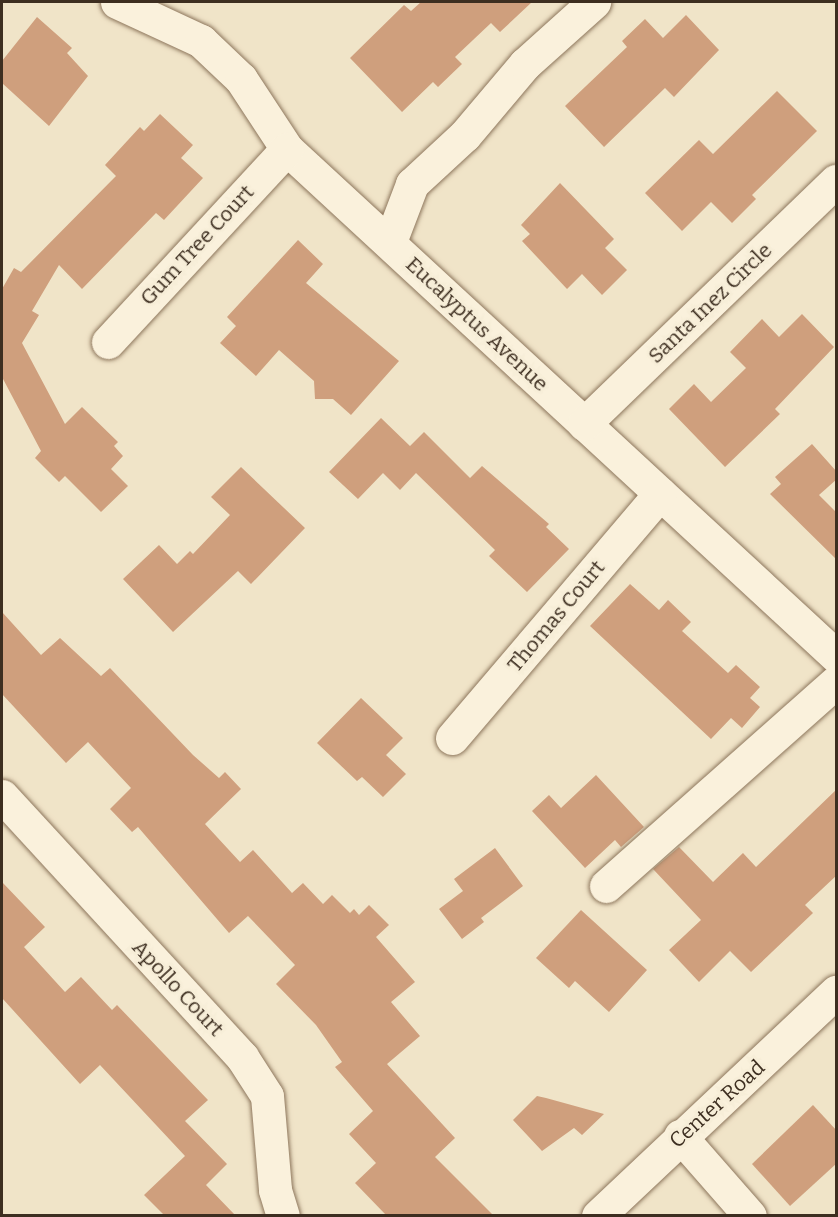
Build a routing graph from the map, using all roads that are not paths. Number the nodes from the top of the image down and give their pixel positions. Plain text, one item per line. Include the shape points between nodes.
1 (117, 2) edge
2 (594, 2) edge
3 (287, 149) junction
4 (837, 181) edge
5 (390, 242) junction
6 (108, 342) dead end
7 (584, 424) junction
8 (660, 494) junction
9 (837, 656) edge
10 (837, 682) edge
11 (452, 738) dead end
12 (2, 796) edge
13 (606, 886) dead end
14 (837, 992) edge
15 (680, 1136) junction
16 (284, 1215) edge
17 (598, 1215) edge
18 (750, 1215) edge

1 - 3 street, Eucalyptus Avenue via 201,41 241,79
2 - 5 street via 525,64 465,135 412,184
3 - 5 street, Eucalyptus Avenue
3 - 6 street, Gum Tree Court
4 - 7 street, Santa Inez Circle
5 - 7 street, Eucalyptus Avenue
7 - 8 street, Eucalyptus Avenue
8 - 9 street, Eucalyptus Avenue
8 - 11 street, Thomas Court
10 - 13 street
12 - 16 street, Apollo Court via 242,1057 267,1096 274,1190
14 - 15 street, Center Road
15 - 17 street, Center Road
15 - 18 street

